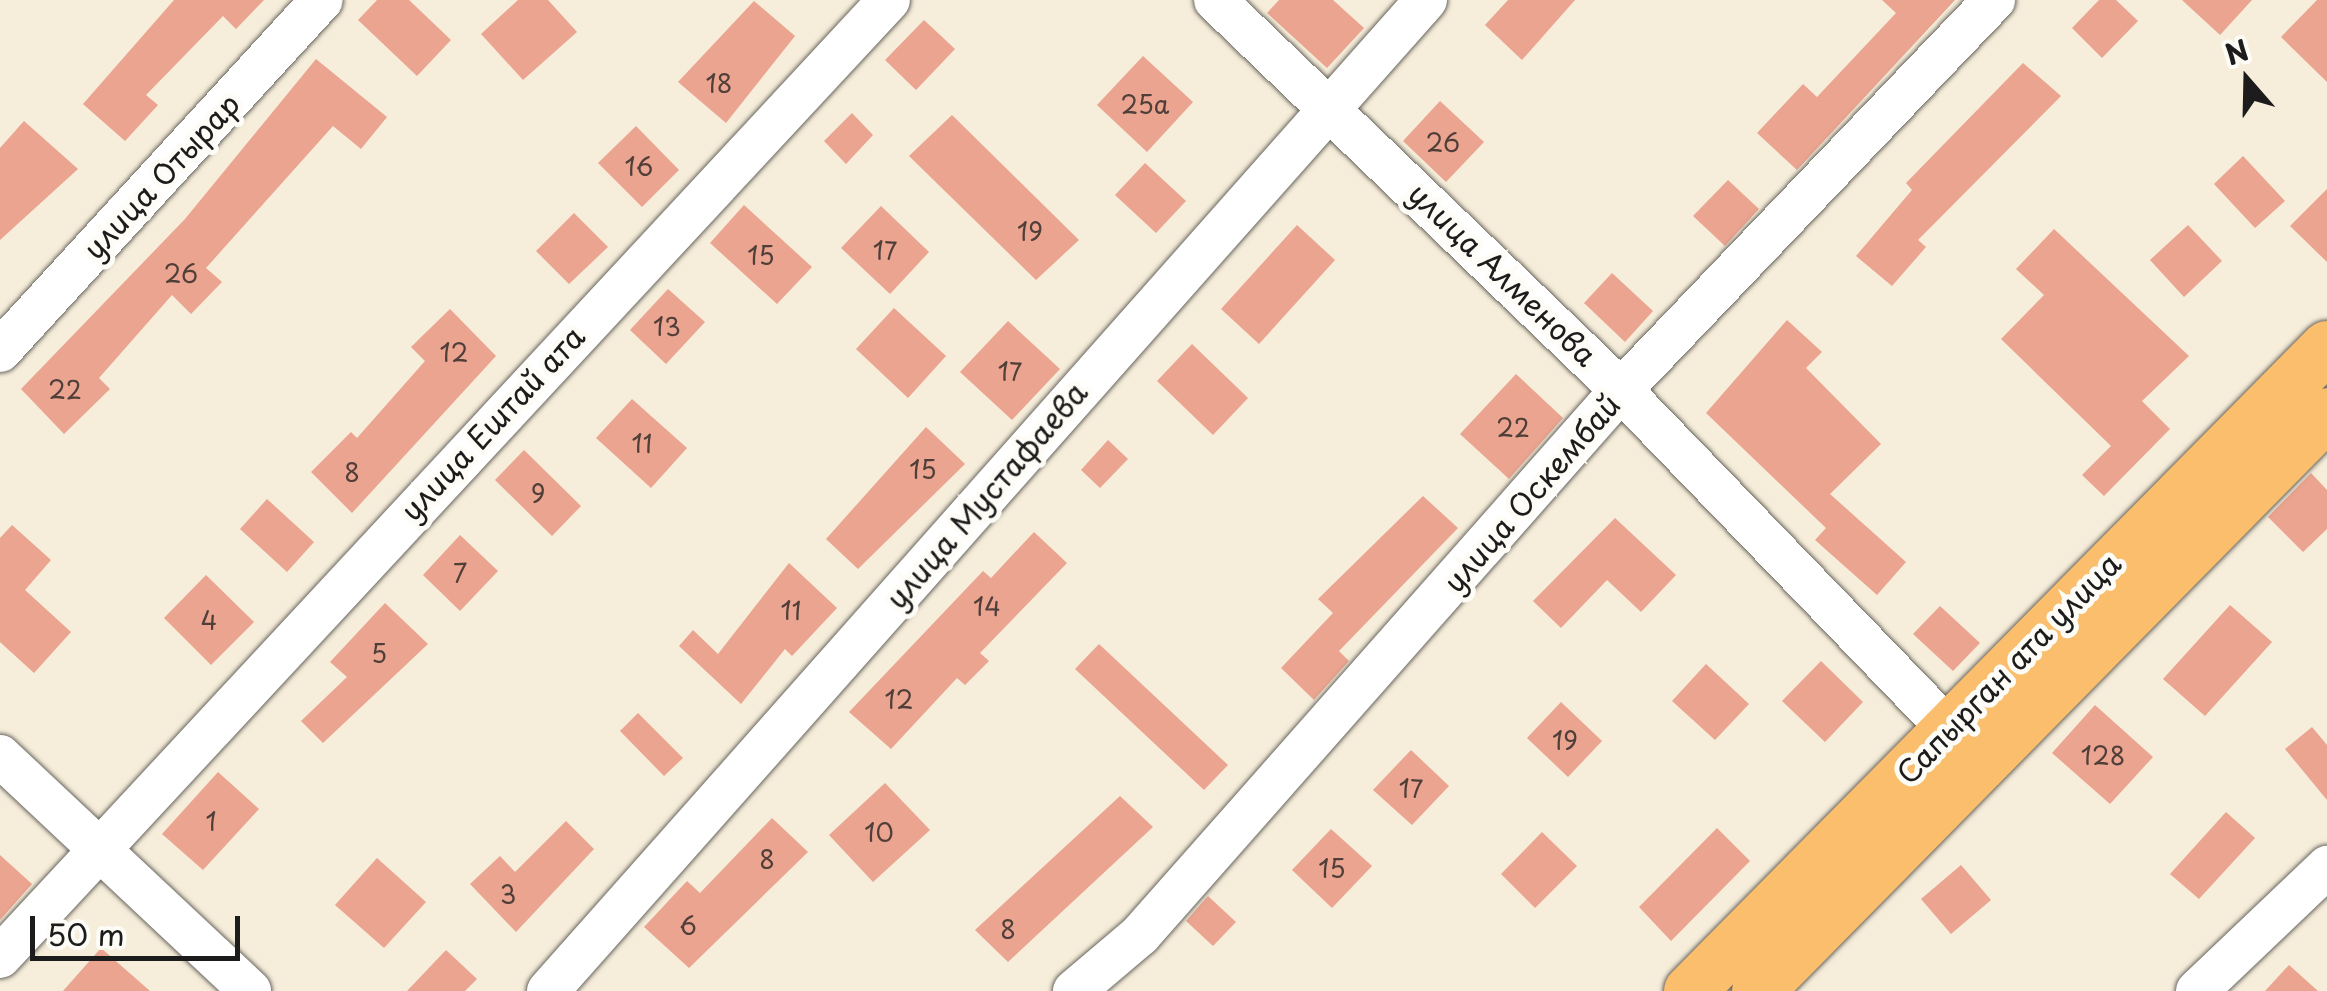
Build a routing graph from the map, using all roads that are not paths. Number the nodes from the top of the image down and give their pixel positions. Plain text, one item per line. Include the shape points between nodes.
1 (322, 0) edge
2 (889, 0) edge
3 (1215, 0) edge
4 (1426, 0) edge
5 (1994, 0) edge
6 (1330, 104) junction
7 (2327, 347) edge
8 (0, 351) edge
9 (1622, 390) junction
10 (2327, 414) edge
11 (1949, 730) junction
12 (0, 756) edge
13 (95, 845) junction
14 (2327, 867) edge
15 (0, 957) edge
16 (250, 991) edge
17 (548, 991) edge
18 (1074, 991) edge
19 (1690, 991) edge
20 (1758, 991) edge
21 (2197, 991) edge

1 - 8 street, улица Отырар
2 - 13 street, улица Ештай ата
3 - 6 street, улица Алменова
4 - 6 street, улица Мустафаева
5 - 9 street, улица Оскембай
6 - 9 street, улица Алменова
6 - 17 street, улица Мустафаева
7 - 11 main road, Сапырган ата улица
9 - 11 street, улица Алменова
9 - 18 street, улица Оскембай via 1140,935
10 - 20 main road, Сапырган ата улица
11 - 19 main road, Сапырган ата улица
12 - 13 street
13 - 15 street, улица Ештай ата
13 - 16 street
14 - 21 street

